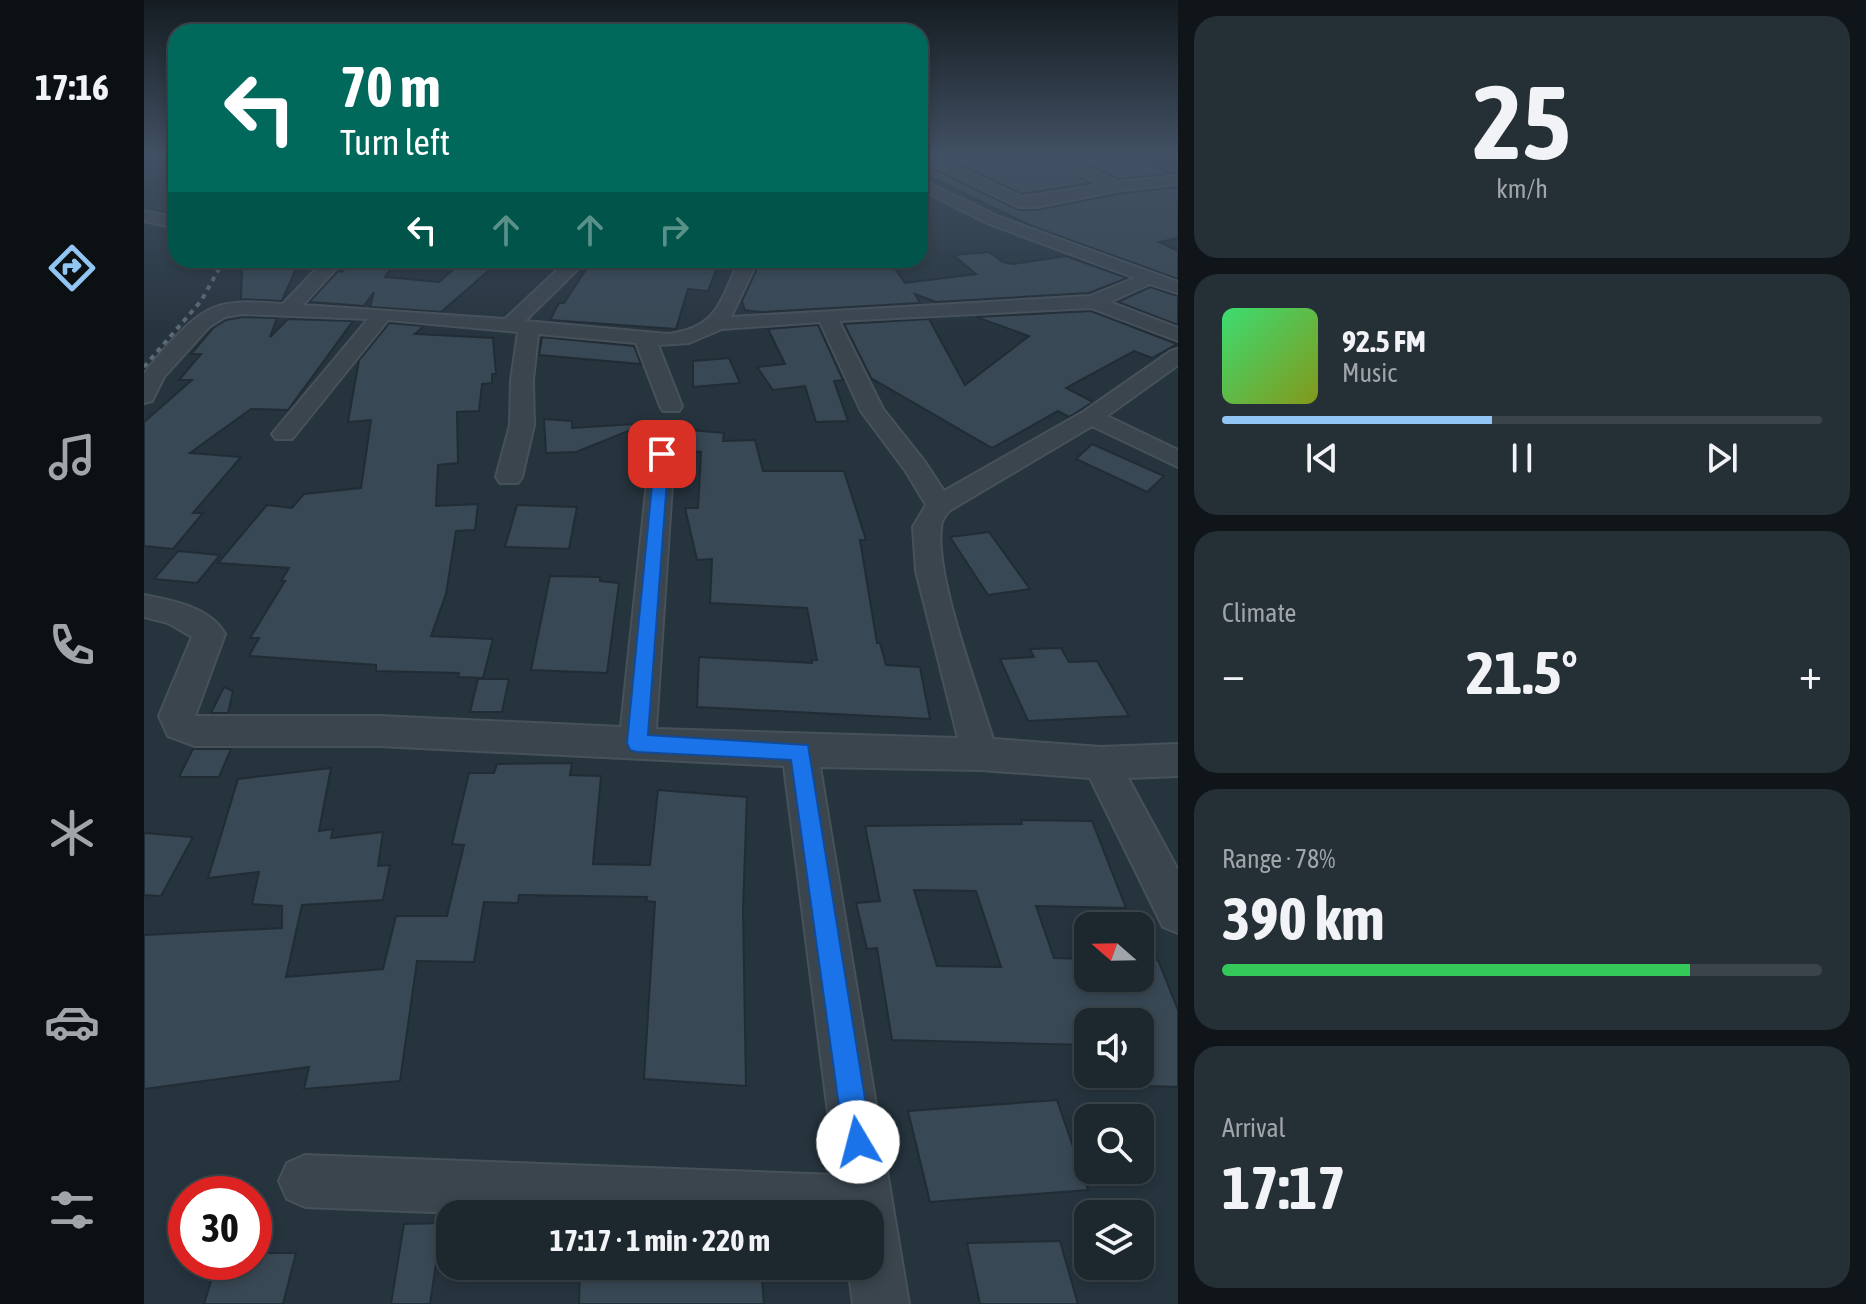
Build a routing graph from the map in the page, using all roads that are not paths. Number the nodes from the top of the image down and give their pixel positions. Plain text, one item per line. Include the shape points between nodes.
1 (983, 215) edge
2 (144, 216) edge
3 (168, 224) edge
4 (168, 228) edge
5 (144, 234) edge
6 (327, 268) edge
7 (571, 268) edge
8 (745, 268) edge
9 (1148, 276) junction
10 (1178, 288) edge
11 (1093, 302) junction
12 (288, 310) junction
13 (383, 314) junction
14 (827, 317) junction
15 (718, 324) junction
16 (520, 326) junction
17 (1178, 335) edge
18 (645, 339) junction
19 (1178, 355) edge
20 (144, 396) edge
21 (671, 406) dead end
22 (1091, 417) junction
23 (284, 434) dead end
24 (662, 454) dead end
25 (1178, 460) edge
26 (509, 477) dead end
27 (939, 505) junction
28 (144, 606) edge
29 (637, 743) junction
30 (800, 751) junction
31 (980, 754) junction
32 (1178, 760) edge
33 (1101, 763) junction
34 (1178, 912) edge
35 (305, 1181) dead end
36 (629, 1200) edge
37 (866, 1200) edge
38 (878, 1280) edge
39 (881, 1304) edge

1 - 9 street
2 - 3 street
4 - 5 street
6 - 12 street
7 - 16 street
8 - 15 street
9 - 10 street
9 - 11 street
11 - 14 street
11 - 17 street
12 - 13 street
12 - 20 street via 219,312 154,375
13 - 16 street
13 - 23 street
14 - 15 street
14 - 27 street via 872,411
15 - 18 street via 689,337
16 - 18 street
16 - 26 street via 522,425
18 - 21 street
19 - 22 street
22 - 25 street
22 - 27 street
24 - 29 street
27 - 31 street via 926,528 933,578
28 - 29 street via 177,612 209,634 176,716 180,726 195,731 379,731
29 - 30 street
30 - 31 street
30 - 37 street
31 - 33 street
32 - 33 street
33 - 34 street
35 - 36 street
38 - 39 street

